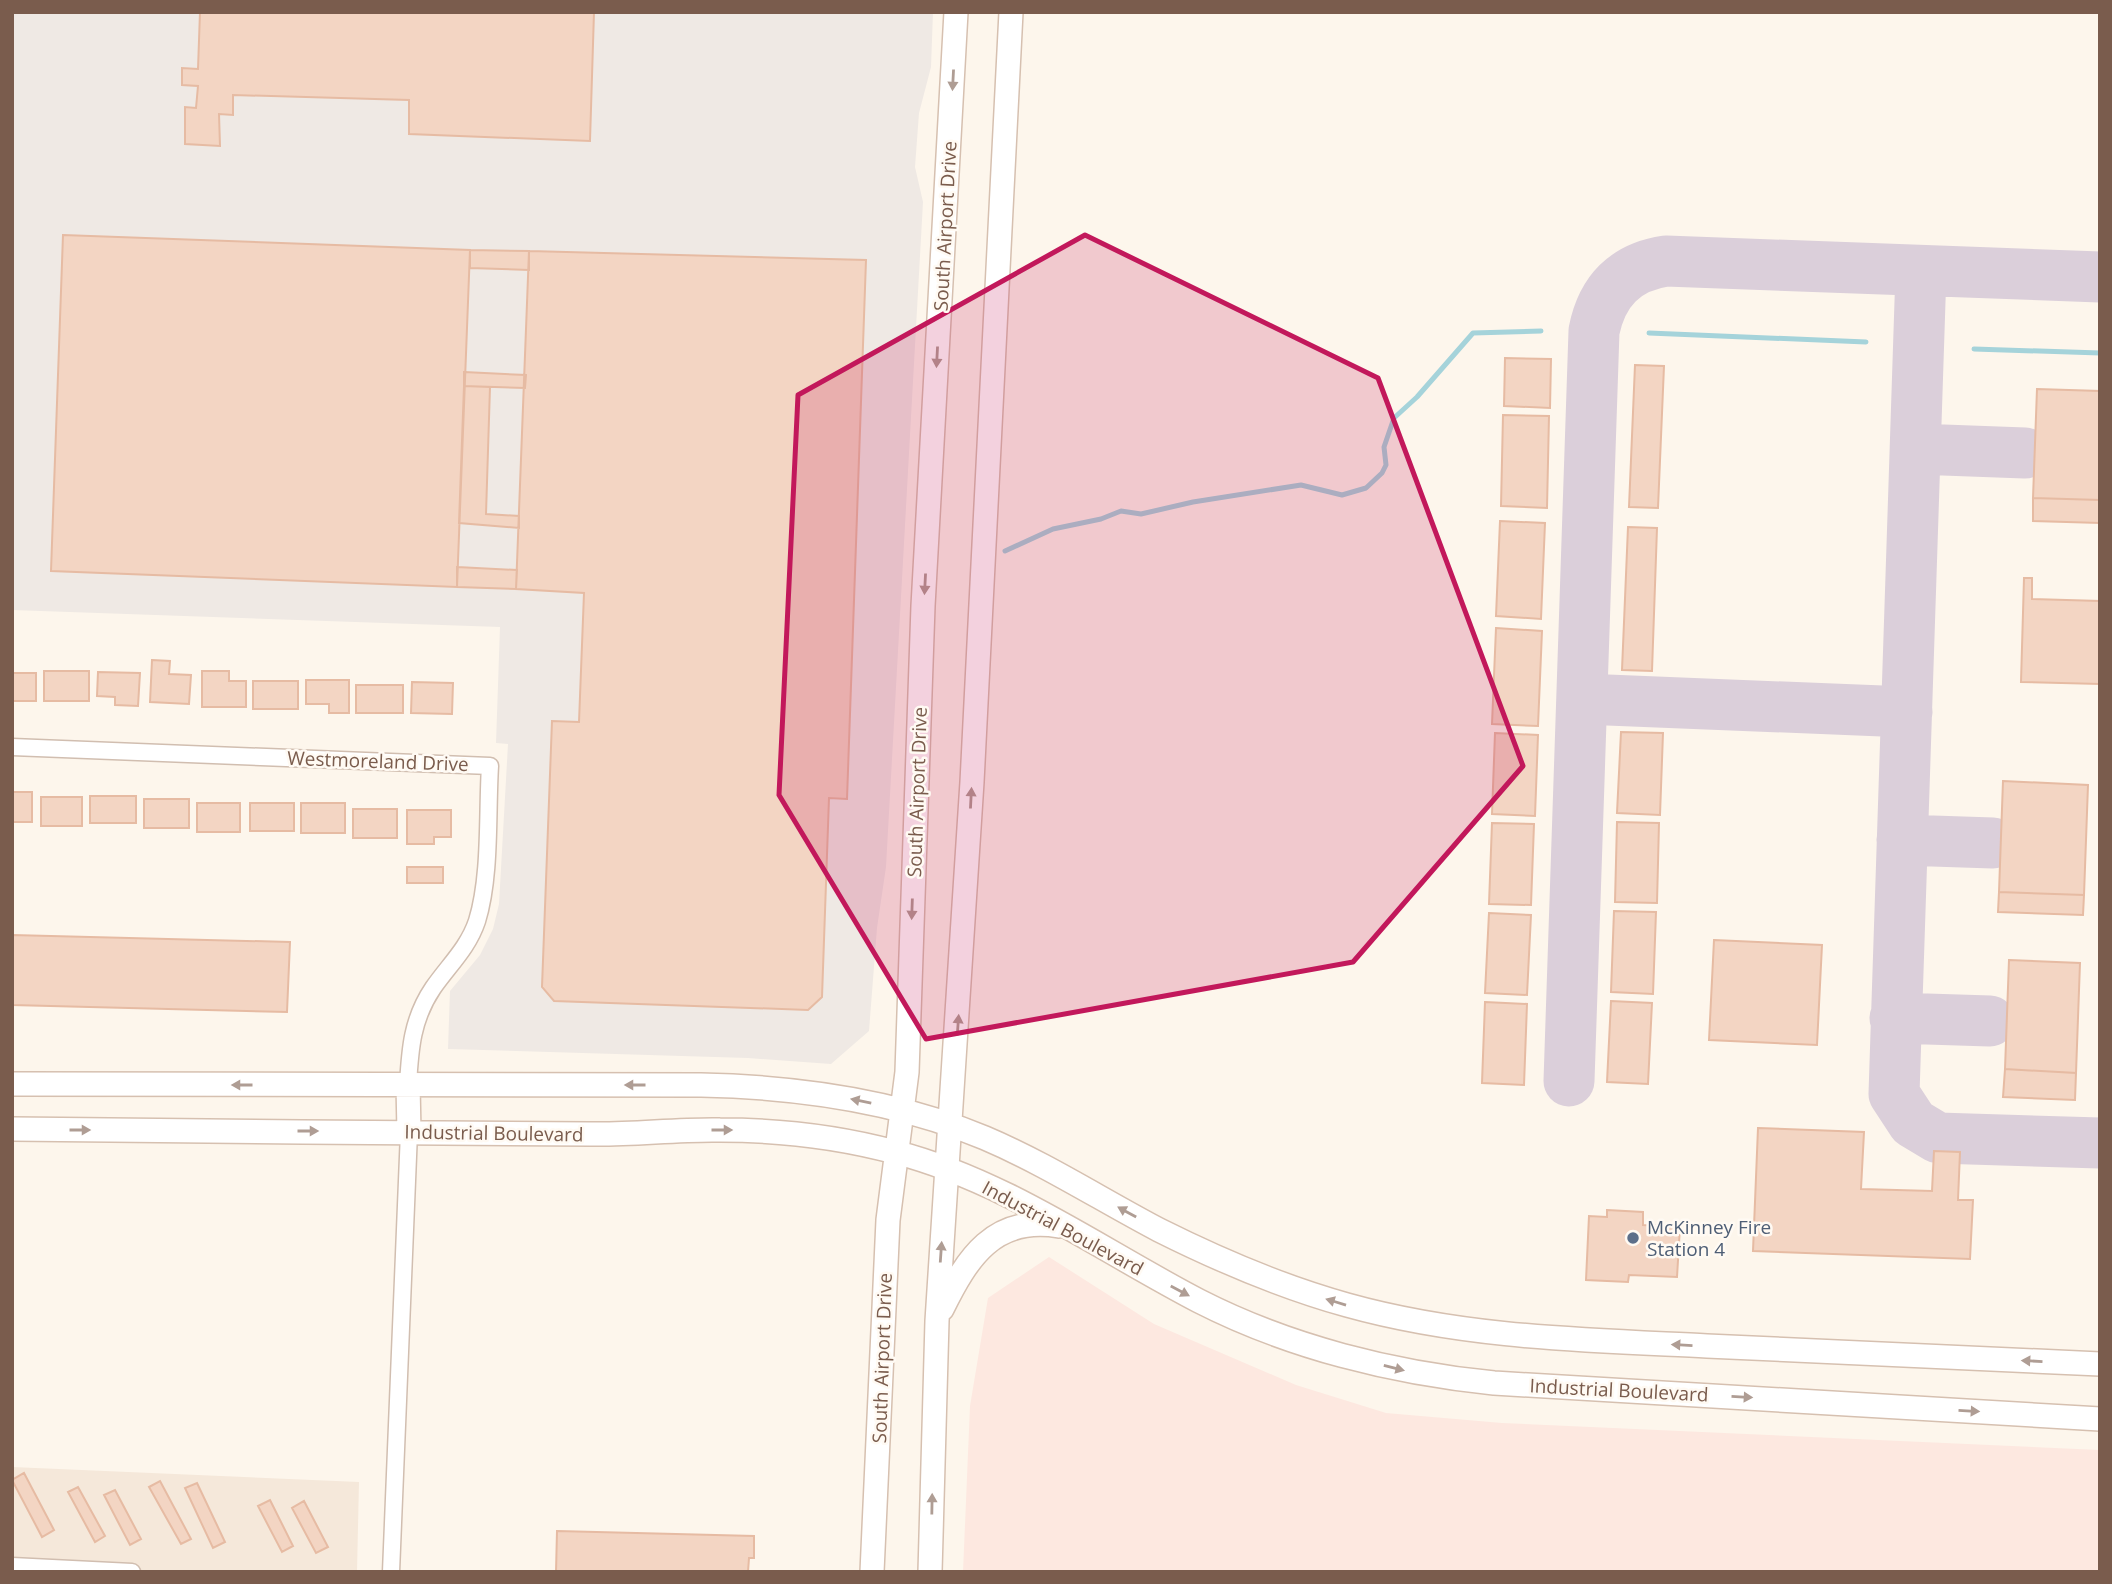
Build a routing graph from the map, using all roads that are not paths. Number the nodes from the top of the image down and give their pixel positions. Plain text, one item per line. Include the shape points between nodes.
1 (956, 12) edge
2 (1011, 12) edge
3 (12, 747) edge
4 (12, 1084) edge
5 (408, 1085) junction
6 (901, 1110) junction
7 (951, 1125) junction
8 (12, 1129) edge
9 (409, 1132) junction
10 (896, 1152) junction
11 (946, 1169) junction
12 (1071, 1227) junction
13 (937, 1321) junction
14 (2100, 1364) edge
15 (2100, 1419) edge
16 (12, 1566) edge
17 (82, 1571) edge
18 (132, 1572) edge
19 (391, 1572) edge
20 (872, 1572) edge
21 (930, 1572) edge

1 -> 6 main road, South Airport Drive
7 -> 2 main road
3 - 5 street, Westmoreland Drive via 489,765 477,919 464,948 415,1023
5 -> 4 main road
6 -> 5 main road via 769,1088
5 - 9 main road
6 - 7 main road
6 - 10 main road, South Airport Drive
7 - 11 main road
14 -> 7 main road via 1533,1337 1416,1322 1342,1304 1225,1262 1046,1166
8 -> 9 main road, Industrial Boulevard
9 -> 10 main road, Industrial Boulevard via 594,1135 739,1130 816,1136
9 - 19 street
10 - 11 main road, Industrial Boulevard
10 - 20 main road, South Airport Drive via 888,1220
11 - 12 main road, Industrial Boulevard
13 -> 11 main road
12 - 13 main road via 1030,1224 994,1238 960,1273
12 -> 15 main road, Industrial Boulevard via 1169,1285 1238,1319 1411,1372 1494,1383
21 -> 13 main road
16 - 17 street
17 - 18 street

